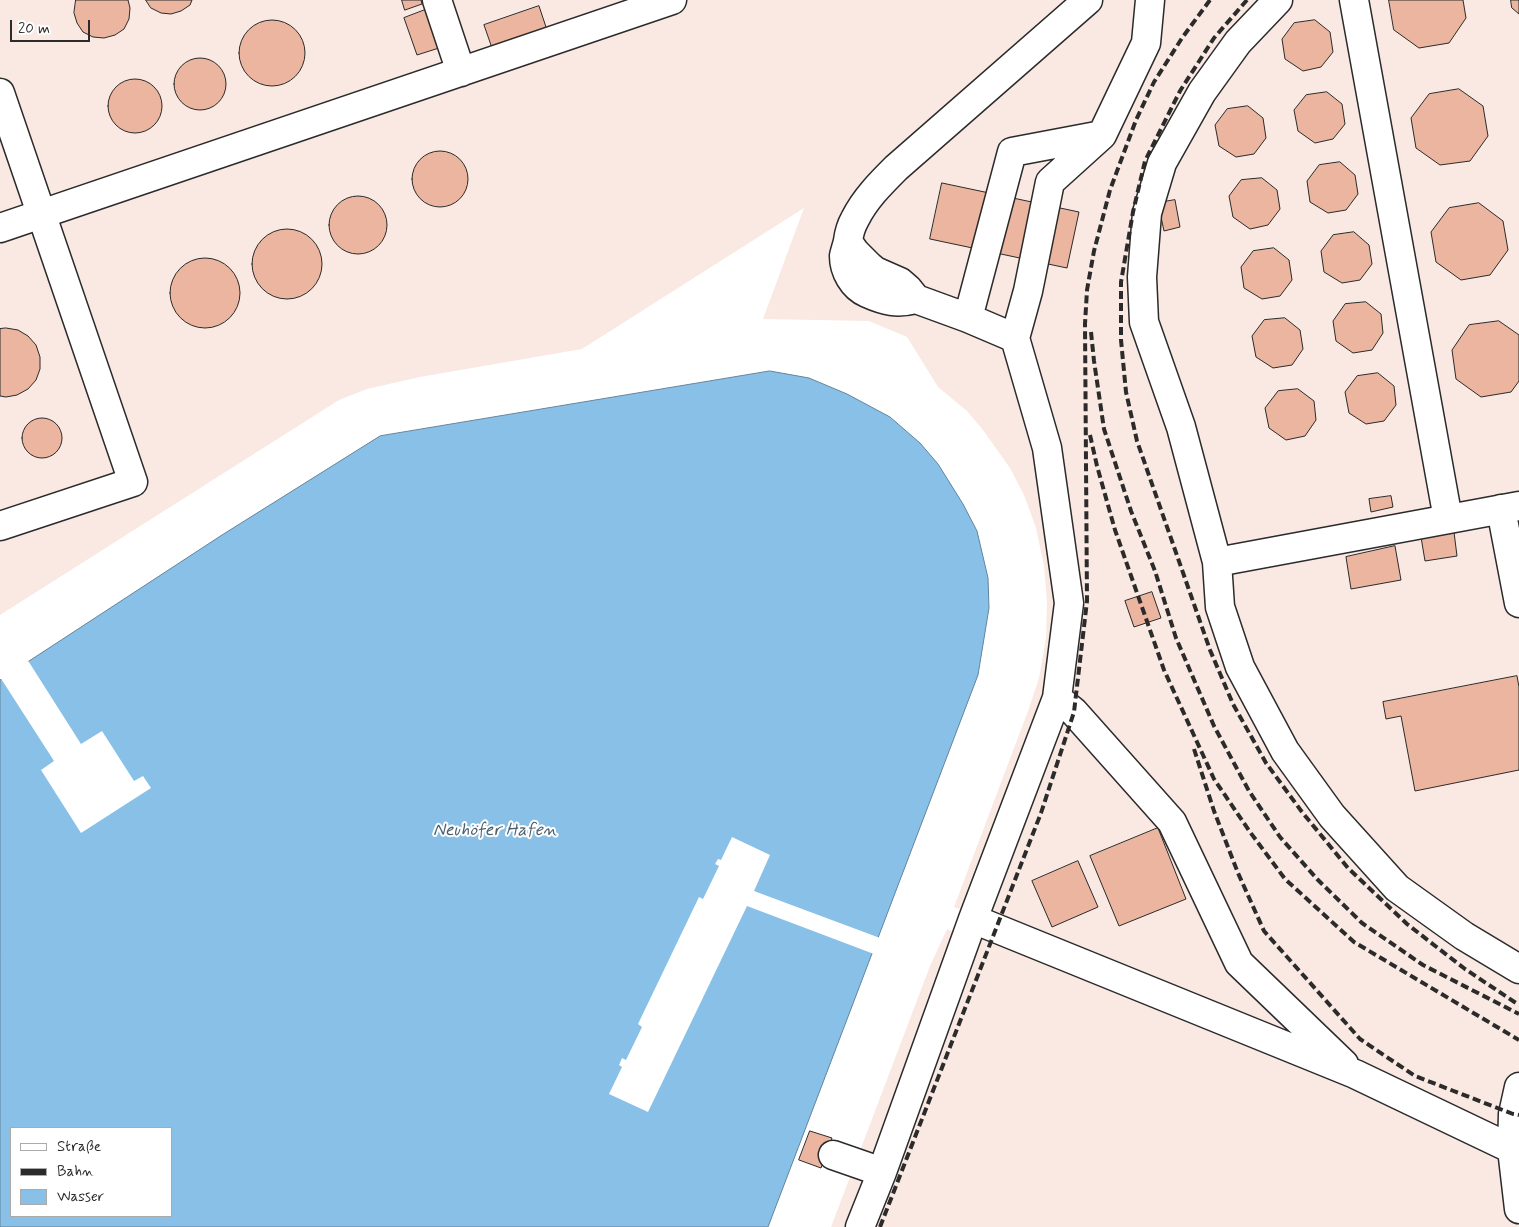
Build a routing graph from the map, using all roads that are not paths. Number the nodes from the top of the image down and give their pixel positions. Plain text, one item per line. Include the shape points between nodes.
1 (437, 0) edge
2 (672, 0) edge
3 (1088, 0) edge
4 (1150, 0) edge
5 (1278, 0) edge
6 (1354, 0) edge
7 (461, 72) junction
8 (0, 93) edge
9 (1102, 135) junction
10 (41, 214) junction
11 (0, 228) edge
12 (968, 318) junction
13 (1015, 338) junction
14 (1510, 507) edge
15 (1448, 519) junction
16 (0, 526) edge
17 (1217, 562) junction
18 (1519, 603) edge
19 (1057, 698) junction
20 (973, 919) junction
21 (1519, 969) edge
22 (1355, 1074) junction
23 (1519, 1087) edge
24 (1515, 1150) edge
25 (833, 1155) dead end
26 (882, 1172) junction
27 (1519, 1209) edge
28 (860, 1227) edge

1 - 7 lane
2 - 7 lane
3 - 12 lane via 896,168 863,206 850,229 848,242 869,266 900,282 916,299
4 - 9 lane via 1146,43
5 - 17 lane via 1238,42 1202,92 1162,163 1147,214 1142,277 1144,322 1181,426
6 - 15 lane
7 - 10 lane
8 - 10 lane
9 - 12 lane via 1012,152
9 - 13 lane via 1050,182
10 - 11 lane
10 - 16 lane via 133,482
12 - 13 lane
13 - 19 lane via 1047,448 1069,602
14 - 15 lane
14 - 18 lane
15 - 17 lane
17 - 21 lane via 1220,607 1240,667 1285,751 1332,816 1397,888 1464,936
19 - 20 lane
19 - 22 lane via 1074,712 1172,822 1239,963
20 - 22 lane
20 - 26 lane
22 - 24 lane
23 - 24 lane via 1512,1114
24 - 27 lane
25 - 26 lane
26 - 28 lane

